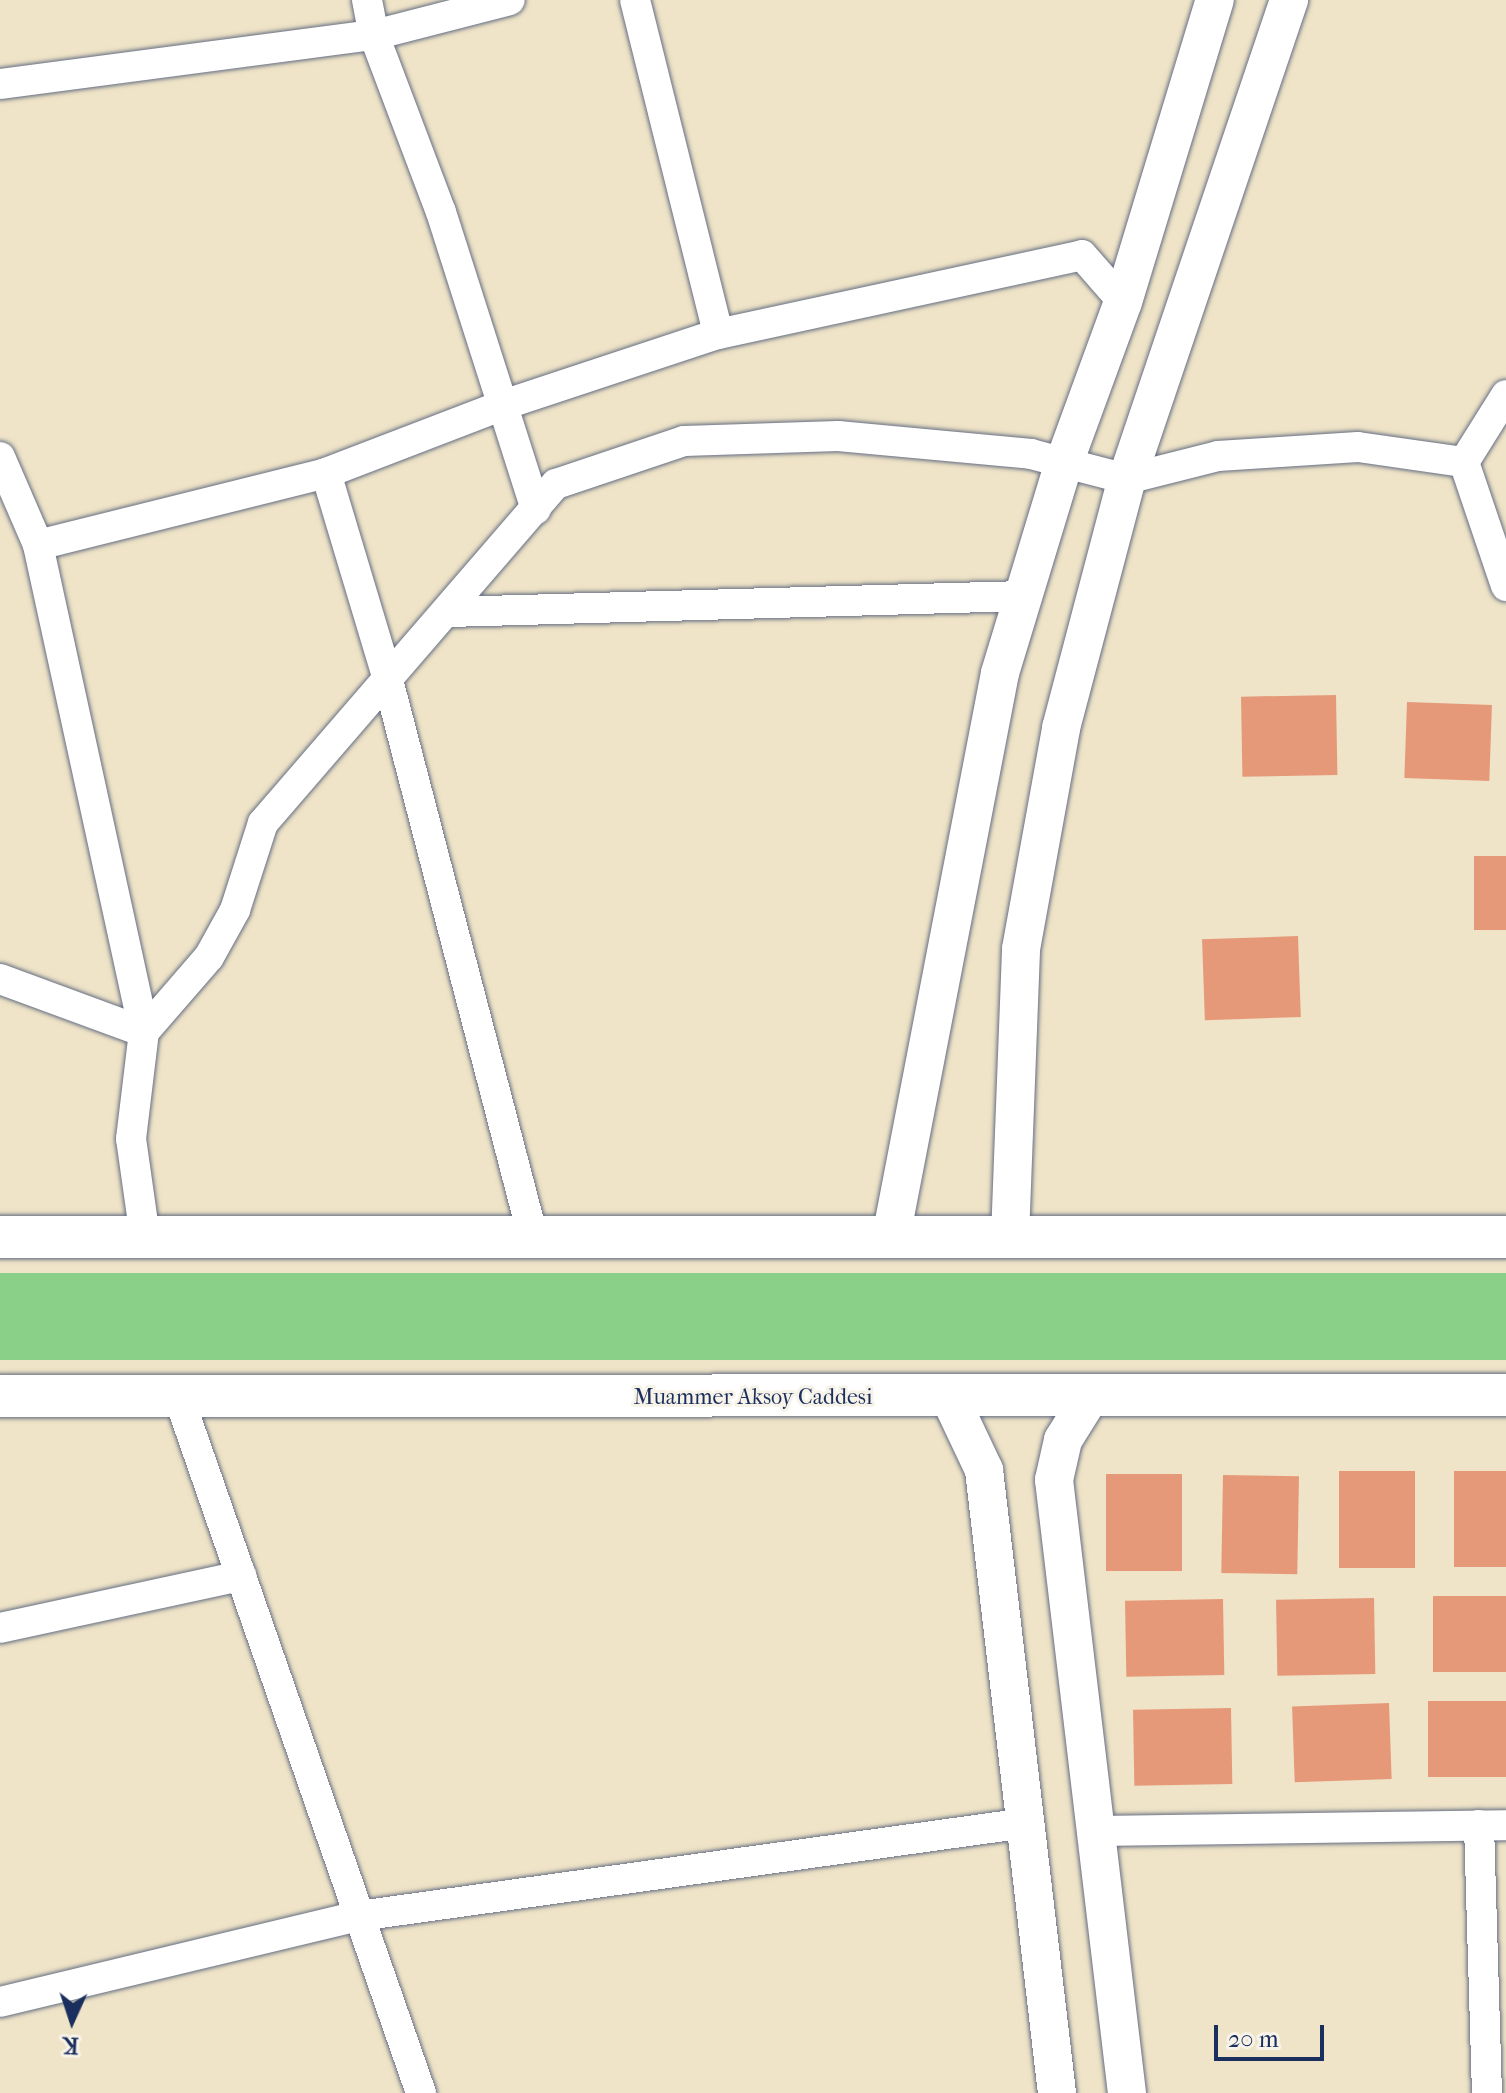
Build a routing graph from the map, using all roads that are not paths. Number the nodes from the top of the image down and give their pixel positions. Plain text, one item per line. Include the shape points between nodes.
1 (367, 0) edge
2 (510, 0) edge
3 (635, 0) edge
4 (1215, 0) edge
5 (1289, 0) edge
6 (374, 35) junction
7 (0, 84) edge
8 (1123, 302) junction
9 (718, 334) junction
10 (1506, 395) edge
11 (503, 405) junction
12 (0, 457) edge
13 (1464, 462) junction
14 (1064, 463) junction
15 (326, 473) junction
16 (1127, 479) junction
17 (536, 509) junction
18 (38, 545) junction
19 (1506, 586) edge
20 (1023, 596) junction
21 (448, 612) junction
22 (388, 680) junction
23 (0, 979) edge
24 (144, 1032) junction
25 (0, 1237) edge
26 (145, 1237) junction
27 (533, 1237) junction
28 (891, 1237) junction
29 (1010, 1237) junction
30 (1506, 1237) edge
31 (1091, 1395) junction
32 (1506, 1395) edge
33 (0, 1396) edge
34 (179, 1398) junction
35 (950, 1398) junction
36 (241, 1576) junction
37 (0, 1628) edge
38 (1026, 1823) junction
39 (1492, 1825) edge
40 (1095, 1831) junction
41 (359, 1916) junction
42 (0, 2002) edge
43 (421, 2093) edge
44 (1057, 2093) edge
45 (1127, 2093) edge
46 (1487, 2093) edge

1 - 6 street
2 - 6 street
3 - 9 street
4 - 8 street
5 - 16 street
6 - 7 street
6 - 11 street via 441,212
8 - 9 street via 1082,255
8 - 14 street
9 - 11 street
10 - 13 street
11 - 15 street
11 - 17 street
12 - 18 street
13 - 16 street via 1358,447 1218,456
13 - 19 street
14 - 16 street
14 - 17 street via 1031,454 838,436 684,441 556,484
14 - 20 street
15 - 18 street
15 - 22 street
16 - 29 street via 1061,728 1021,949
17 - 21 street
18 - 24 street
20 - 21 street
20 - 28 street via 1000,673
21 - 22 street
22 - 24 street via 263,823 235,910 209,957
22 - 27 street
23 - 24 street
24 - 26 street via 131,1139
25 - 26 main road
26 - 27 main road
27 - 28 main road
28 - 29 main road
29 - 30 main road
31 - 32 main road, Muammer Aksoy Caddesi
31 - 35 main road, Muammer Aksoy Caddesi
31 - 40 street via 1063,1440 1054,1480
33 - 34 main road, Muammer Aksoy Caddesi
34 - 35 main road, Muammer Aksoy Caddesi
34 - 36 street
35 - 38 street via 984,1470
36 - 37 street
36 - 41 street
38 - 41 street
38 - 44 street
39 - 40 street
39 - 46 street
40 - 45 street
41 - 42 street
41 - 43 street

